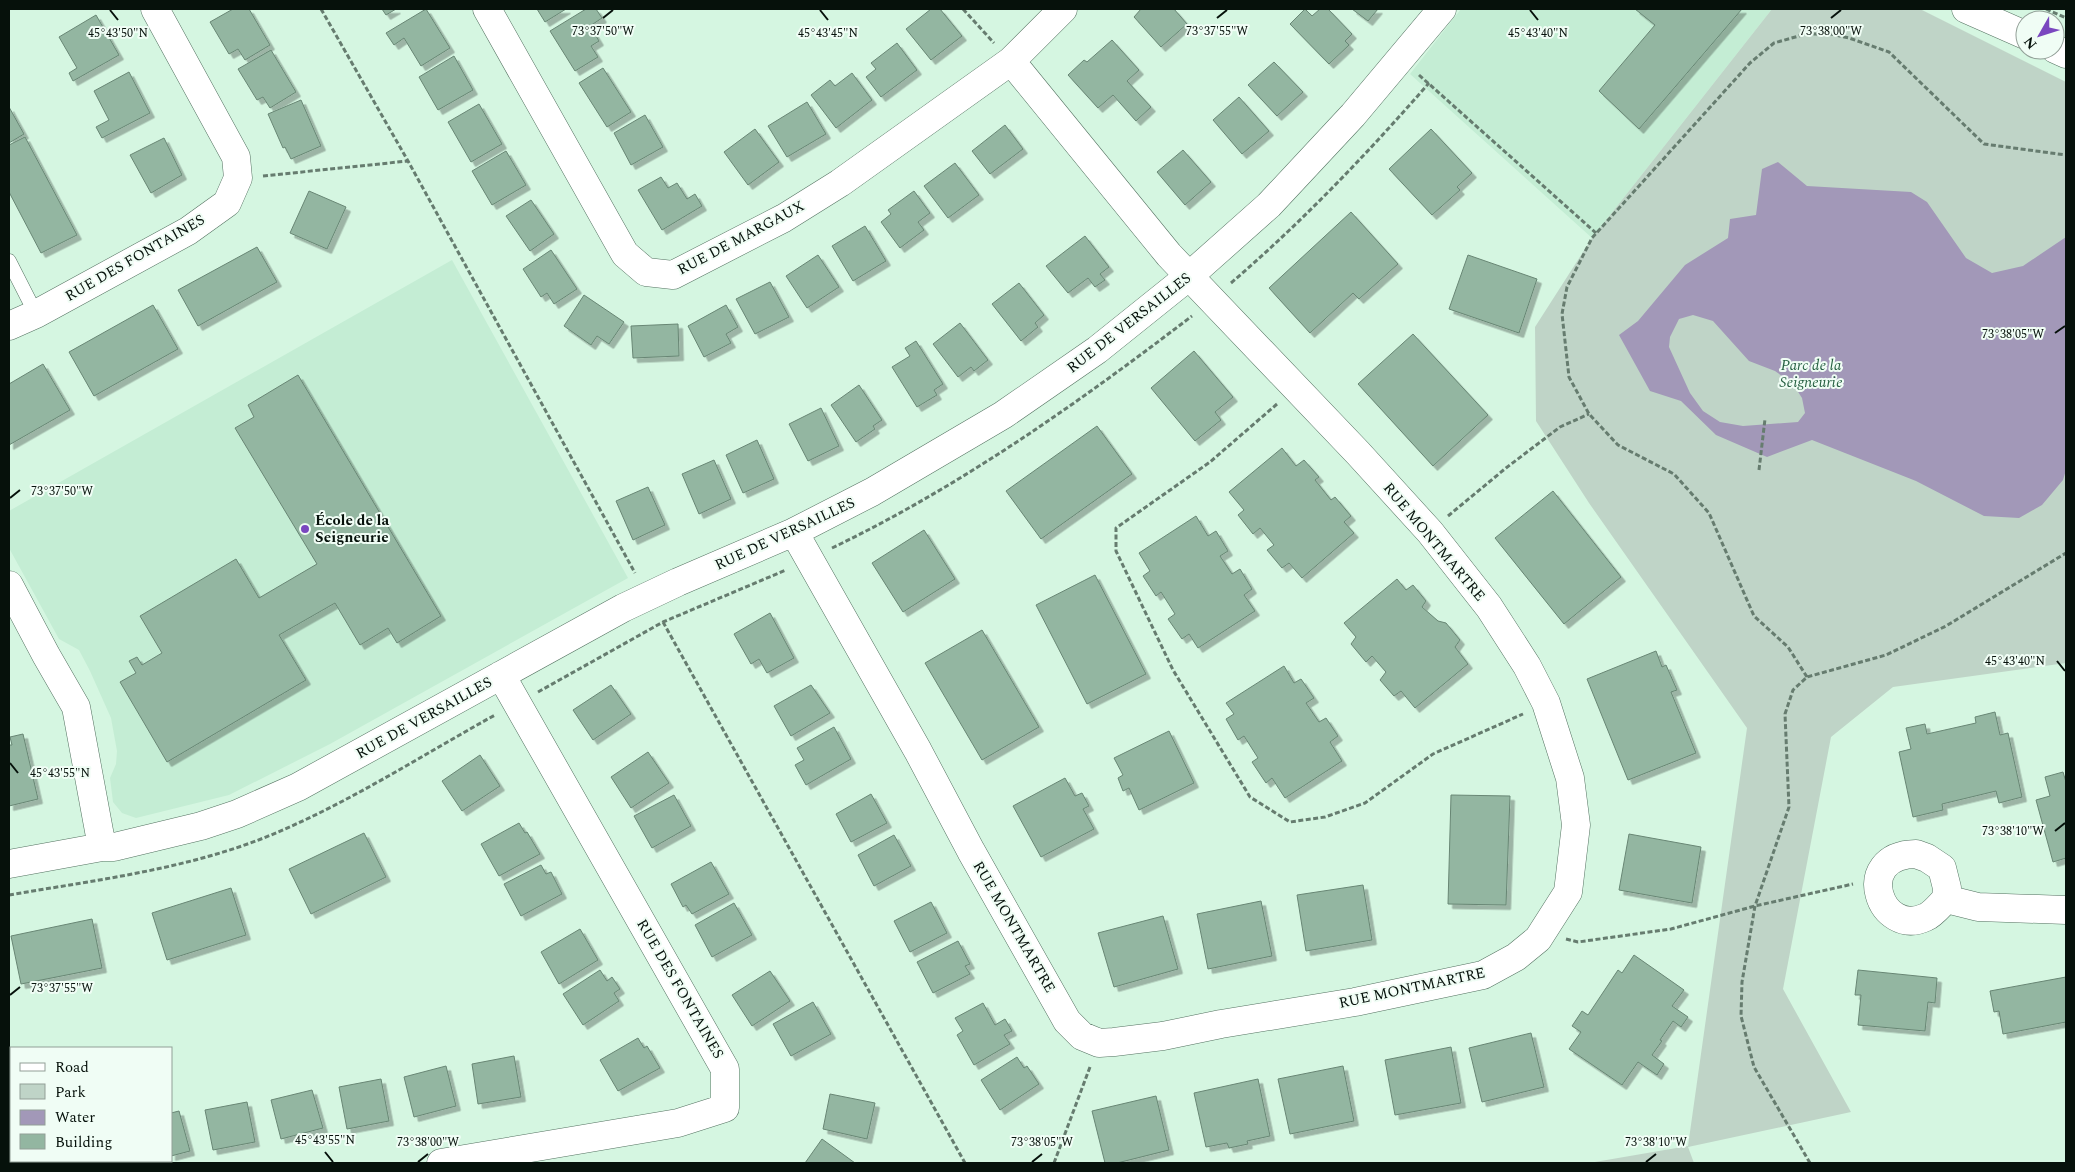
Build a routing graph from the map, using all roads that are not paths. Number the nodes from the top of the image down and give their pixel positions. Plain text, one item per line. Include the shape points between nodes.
1 (155, 9) edge
2 (487, 9) edge
3 (1063, 9) edge
4 (1442, 9) edge
5 (1966, 9) edge
6 (2015, 31) edge
7 (1011, 61) junction
8 (9, 261) edge
9 (1188, 277) junction
10 (36, 314) junction
11 (9, 326) edge
12 (794, 532) junction
13 (9, 585) edge
14 (501, 675) junction
15 (102, 847) junction
16 (9, 864) edge
17 (1946, 899) junction
18 (2066, 910) edge
19 (441, 1163) edge

1 - 10 street, RUE DES FONTAINES via 236,157 238,178 227,203 188,231
2 - 7 street, RUE DE MARGAUX via 625,254 646,272 673,275 792,213 840,183
3 - 7 street, RUE DE MARGAUX
4 - 9 street, RUE DE VERSAILLES via 1353,115 1269,205
5 - 6 street
7 - 9 street
8 - 10 lane
9 - 12 street, RUE DE VERSAILLES via 1097,350 1003,415 880,488
9 - 12 street, RUE MONTMARTRE via 1297,387 1452,559 1500,624 1546,703 1570,778 1575,834 1568,892 1538,939 1516,957 1483,975 1374,998 1163,1036 1099,1043 1082,1036 1067,1021
10 - 11 street, RUE DES FONTAINES
12 - 14 street, RUE DE VERSAILLES via 635,602
13 - 15 street via 76,707
14 - 15 street, RUE DE VERSAILLES via 298,787 237,814 201,826
14 - 19 street, RUE DES FONTAINES via 725,1069 725,1108 678,1123
15 - 16 street, RUE DE VERSAILLES
17 - 17 street via 1927,917 1912,922 1902,920 1883,906 1878,890 1882,866 1904,855 1928,858 1942,868
17 - 18 street via 1978,907

